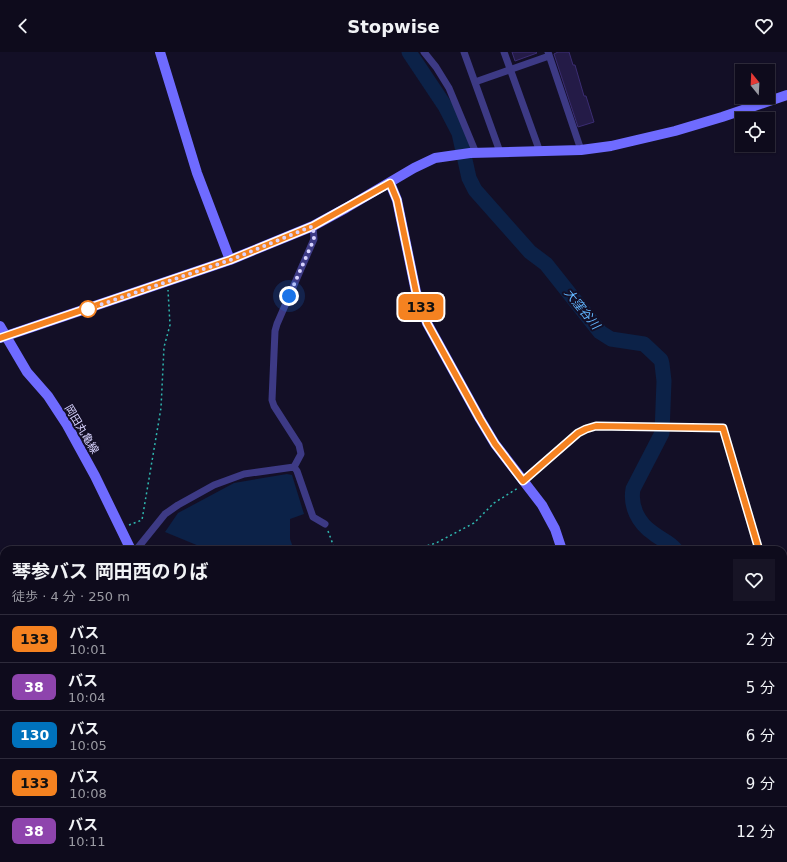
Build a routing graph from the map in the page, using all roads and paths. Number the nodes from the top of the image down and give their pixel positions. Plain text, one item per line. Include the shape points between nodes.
1 (160, 52) edge
2 (424, 52) edge
3 (464, 52) edge
4 (504, 52) edge
5 (548, 54) edge
6 (511, 70) junction
7 (475, 82) junction
8 (787, 95) edge
9 (581, 150) junction
10 (500, 152) junction
11 (540, 152) junction
12 (469, 153) junction
13 (390, 183) junction
14 (313, 226) junction
15 (230, 260) junction
16 (167, 282) junction
17 (2, 333) edge
18 (294, 467) junction
19 (524, 482) junction
20 (325, 524) joint
21 (120, 528) junction
22 (129, 546) edge
23 (139, 546) edge
24 (333, 546) edge
25 (426, 546) edge
26 (561, 546) edge
27 (758, 546) edge

1 - 15 street via 197,173
2 - 12 street via 449,88
3 - 7 street
4 - 6 street
5 - 6 street
5 - 9 street
6 - 7 street
6 - 11 street
7 - 10 street
8 - 9 street via 675,131 611,146
9 - 11 street
10 - 11 street
10 - 12 street
12 - 13 street via 435,158
13 - 14 street
13 - 19 street via 397,200 416,292 427,323 495,444
14 - 15 street
14 - 18 street via 314,239 275,332 272,400 299,445 301,454
15 - 16 street
16 - 17 street
16 - 21 path via 170,325 164,347 161,408 142,520
17 - 21 street, 岡田丸亀線 via 66,424
18 - 20 street via 313,517
18 - 23 street via 244,474 214,485 165,514
19 - 25 path via 494,503 474,523
19 - 26 street via 542,505
19 - 27 street via 578,433 596,426 723,428
20 - 24 path
21 - 22 street, 岡田丸亀線

